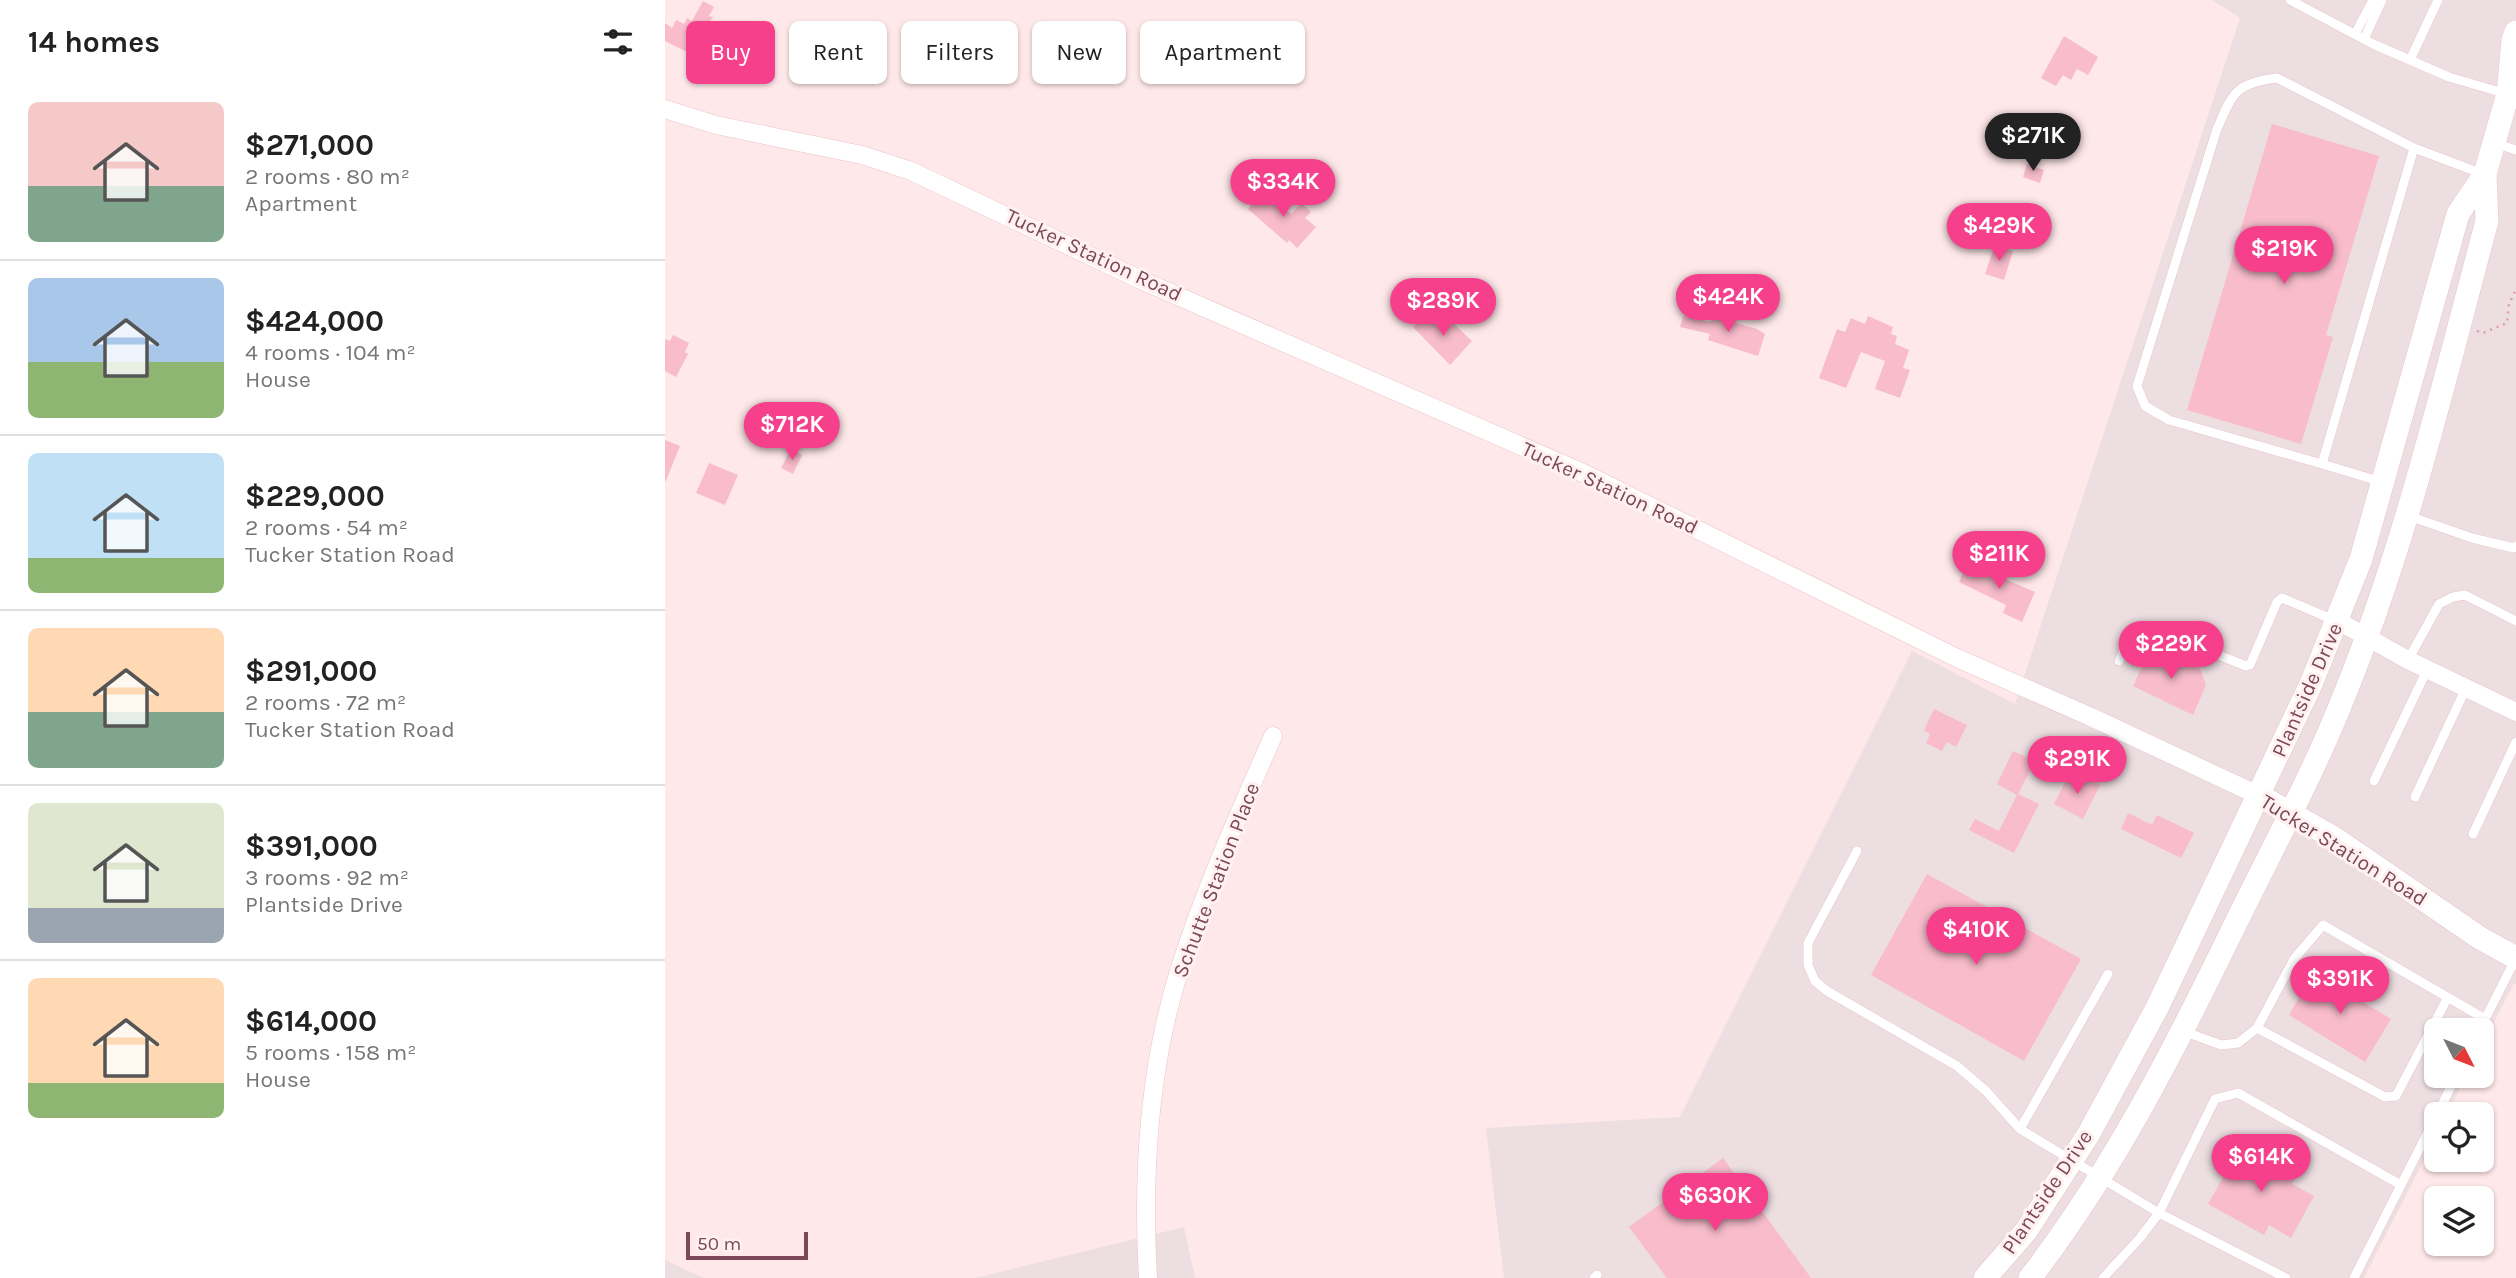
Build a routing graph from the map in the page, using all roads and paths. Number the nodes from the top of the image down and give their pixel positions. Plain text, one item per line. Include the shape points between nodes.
1 (2290, 0) edge
2 (2373, 0) edge
3 (2382, 0) edge
4 (2438, 0) edge
5 (2516, 32) edge
6 (2359, 36) junction
7 (2410, 60) junction
8 (2513, 91) edge
9 (665, 110) edge
10 (2494, 143) junction
11 (2414, 148) junction
12 (2516, 150) edge
13 (2485, 174) junction
14 (2516, 289) edge
15 (2474, 331) dead end
16 (2410, 384) junction
17 (2441, 392) junction
18 (2322, 464) junction
19 (2383, 483) junction
20 (2409, 516) junction
21 (2516, 546) edge
22 (2338, 621) junction
23 (2516, 621) edge
24 (2366, 637) junction
25 (2408, 660) junction
26 (2119, 661) dead end
27 (2427, 670) junction
28 (2466, 688) junction
29 (2516, 712) edge
30 (1273, 736) dead end
31 (2516, 742) edge
32 (2374, 782) dead end
33 (2260, 796) junction
34 (2415, 797) dead end
35 (2290, 812) junction
36 (2473, 834) dead end
37 (1857, 850) dead end
38 (2516, 958) edge
39 (2108, 974) dead end
40 (2448, 997) junction
41 (2483, 1018) edge
42 (2486, 1018) edge
43 (2257, 1028) junction
44 (2183, 1031) junction
45 (2020, 1129) junction
46 (2424, 1139) edge
47 (2071, 1160) junction
48 (2099, 1178) junction
49 (2401, 1185) junction
50 (2159, 1213) junction
51 (1147, 1278) edge
52 (1985, 1278) edge
53 (2030, 1278) edge
54 (2103, 1278) edge
55 (2286, 1278) edge
56 (2354, 1278) edge

1 - 6 lane
2 - 6 lane
3 - 6 lane
4 - 7 lane
5 - 8 street, Plantside Drive
6 - 7 lane
7 - 8 lane via 2449,77
8 - 10 street, Plantside Drive
9 - 33 street, Tucker Station Road via 862,155 911,171 1141,280 1584,473 1957,658
10 - 12 lane
10 - 13 street, Plantside Drive
11 - 13 lane
11 - 18 lane
11 - 18 lane via 2277,78 2239,88 2217,129 2137,386 2145,406 2169,420
13 - 16 street, Plantside Drive via 2458,214
13 - 17 street, Plantside Drive via 2487,221
14 - 15 path via 2507,323
16 - 17 street
16 - 19 street, Plantside Drive
17 - 20 street, Plantside Drive
18 - 19 lane
19 - 22 street, Plantside Drive
20 - 21 lane via 2472,538
20 - 24 street, Plantside Drive
22 - 24 street
22 - 26 lane via 2282,598 2250,665 2152,628 2131,635
22 - 33 street, Plantside Drive
23 - 25 lane via 2465,595 2452,597 2438,604
24 - 25 street
24 - 35 street, Plantside Drive via 2340,707
25 - 27 street
27 - 28 street
27 - 32 lane
28 - 29 street
28 - 34 lane
30 - 51 street, Schutte Station Place via 1213,874 1179,969 1160,1051 1148,1144
31 - 36 lane
33 - 35 street, Tucker Station Road
33 - 47 street, Plantside Drive via 2157,1008
35 - 38 street, Tucker Station Road
35 - 44 street, Plantside Drive
37 - 45 lane via 1808,943 1808,965 1815,981 1957,1066
38 - 42 lane
39 - 45 lane
40 - 41 lane
40 - 43 lane via 2323,925 2294,959
40 - 43 lane via 2396,1096 2385,1097
43 - 44 lane via 2238,1043 2221,1045
44 - 48 street, Plantside Drive
45 - 47 lane
46 - 49 lane
47 - 48 lane
47 - 52 street, Plantside Drive via 2026,1231
48 - 50 lane
48 - 53 street, Plantside Drive
49 - 50 lane via 2238,1093 2215,1099
49 - 56 lane
50 - 54 lane
50 - 55 lane

